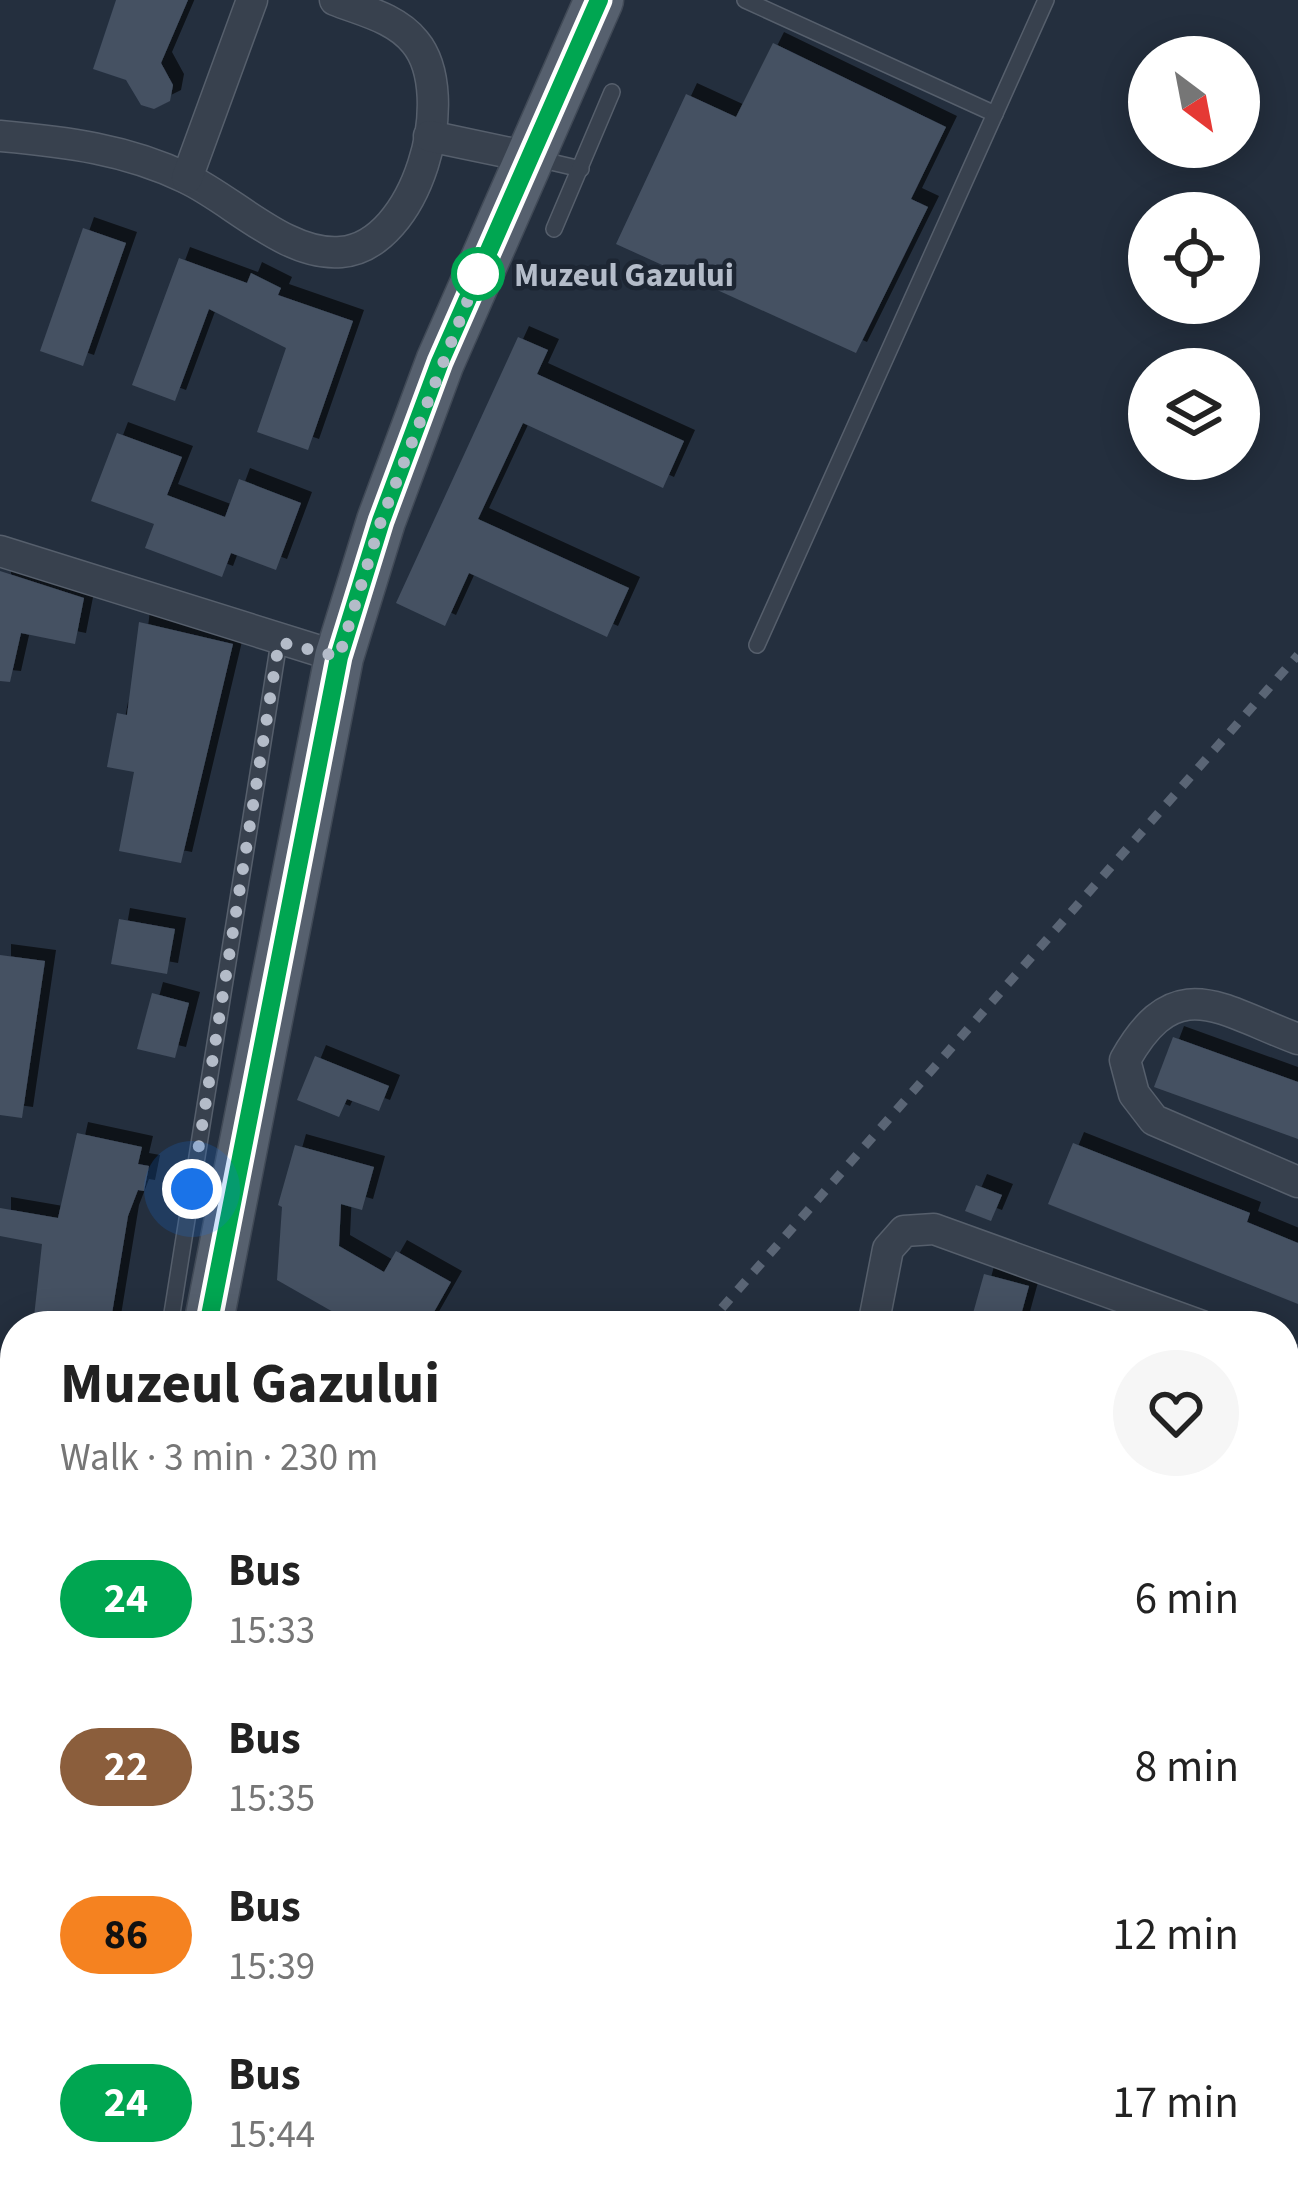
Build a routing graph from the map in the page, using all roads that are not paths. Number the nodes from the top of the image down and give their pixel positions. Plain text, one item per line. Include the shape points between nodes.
1 (252, 0) edge
2 (335, 0) edge
3 (599, 0) edge
4 (745, 0) edge
5 (1046, 0) edge
6 (612, 92) dead end
7 (995, 114) junction
8 (0, 136) edge
9 (429, 136) junction
10 (530, 157) junction
11 (581, 169) junction
12 (187, 178) junction
13 (554, 229) dead end
14 (0, 551) edge
15 (279, 642) junction
16 (757, 644) dead end
17 (339, 657) junction
18 (1298, 1039) edge
19 (1298, 1182) edge
20 (172, 1311) edge
21 (211, 1311) edge
22 (876, 1311) edge
23 (1161, 1311) edge

1 - 12 street
2 - 9 street via 394,22 416,43 434,81
3 - 10 main road
4 - 7 lane
5 - 7 lane
6 - 11 lane
7 - 16 lane
8 - 12 street via 116,151
9 - 10 street
9 - 12 street via 399,220 374,242 341,252 306,247
10 - 11 lane
10 - 17 main road via 440,362
11 - 13 lane
14 - 15 street
15 - 17 street
15 - 20 lane
17 - 21 main road
18 - 19 street via 1199,1002 1172,1005 1144,1024 1125,1060 1134,1094 1154,1120
22 - 23 street via 888,1249 904,1231 934,1229

